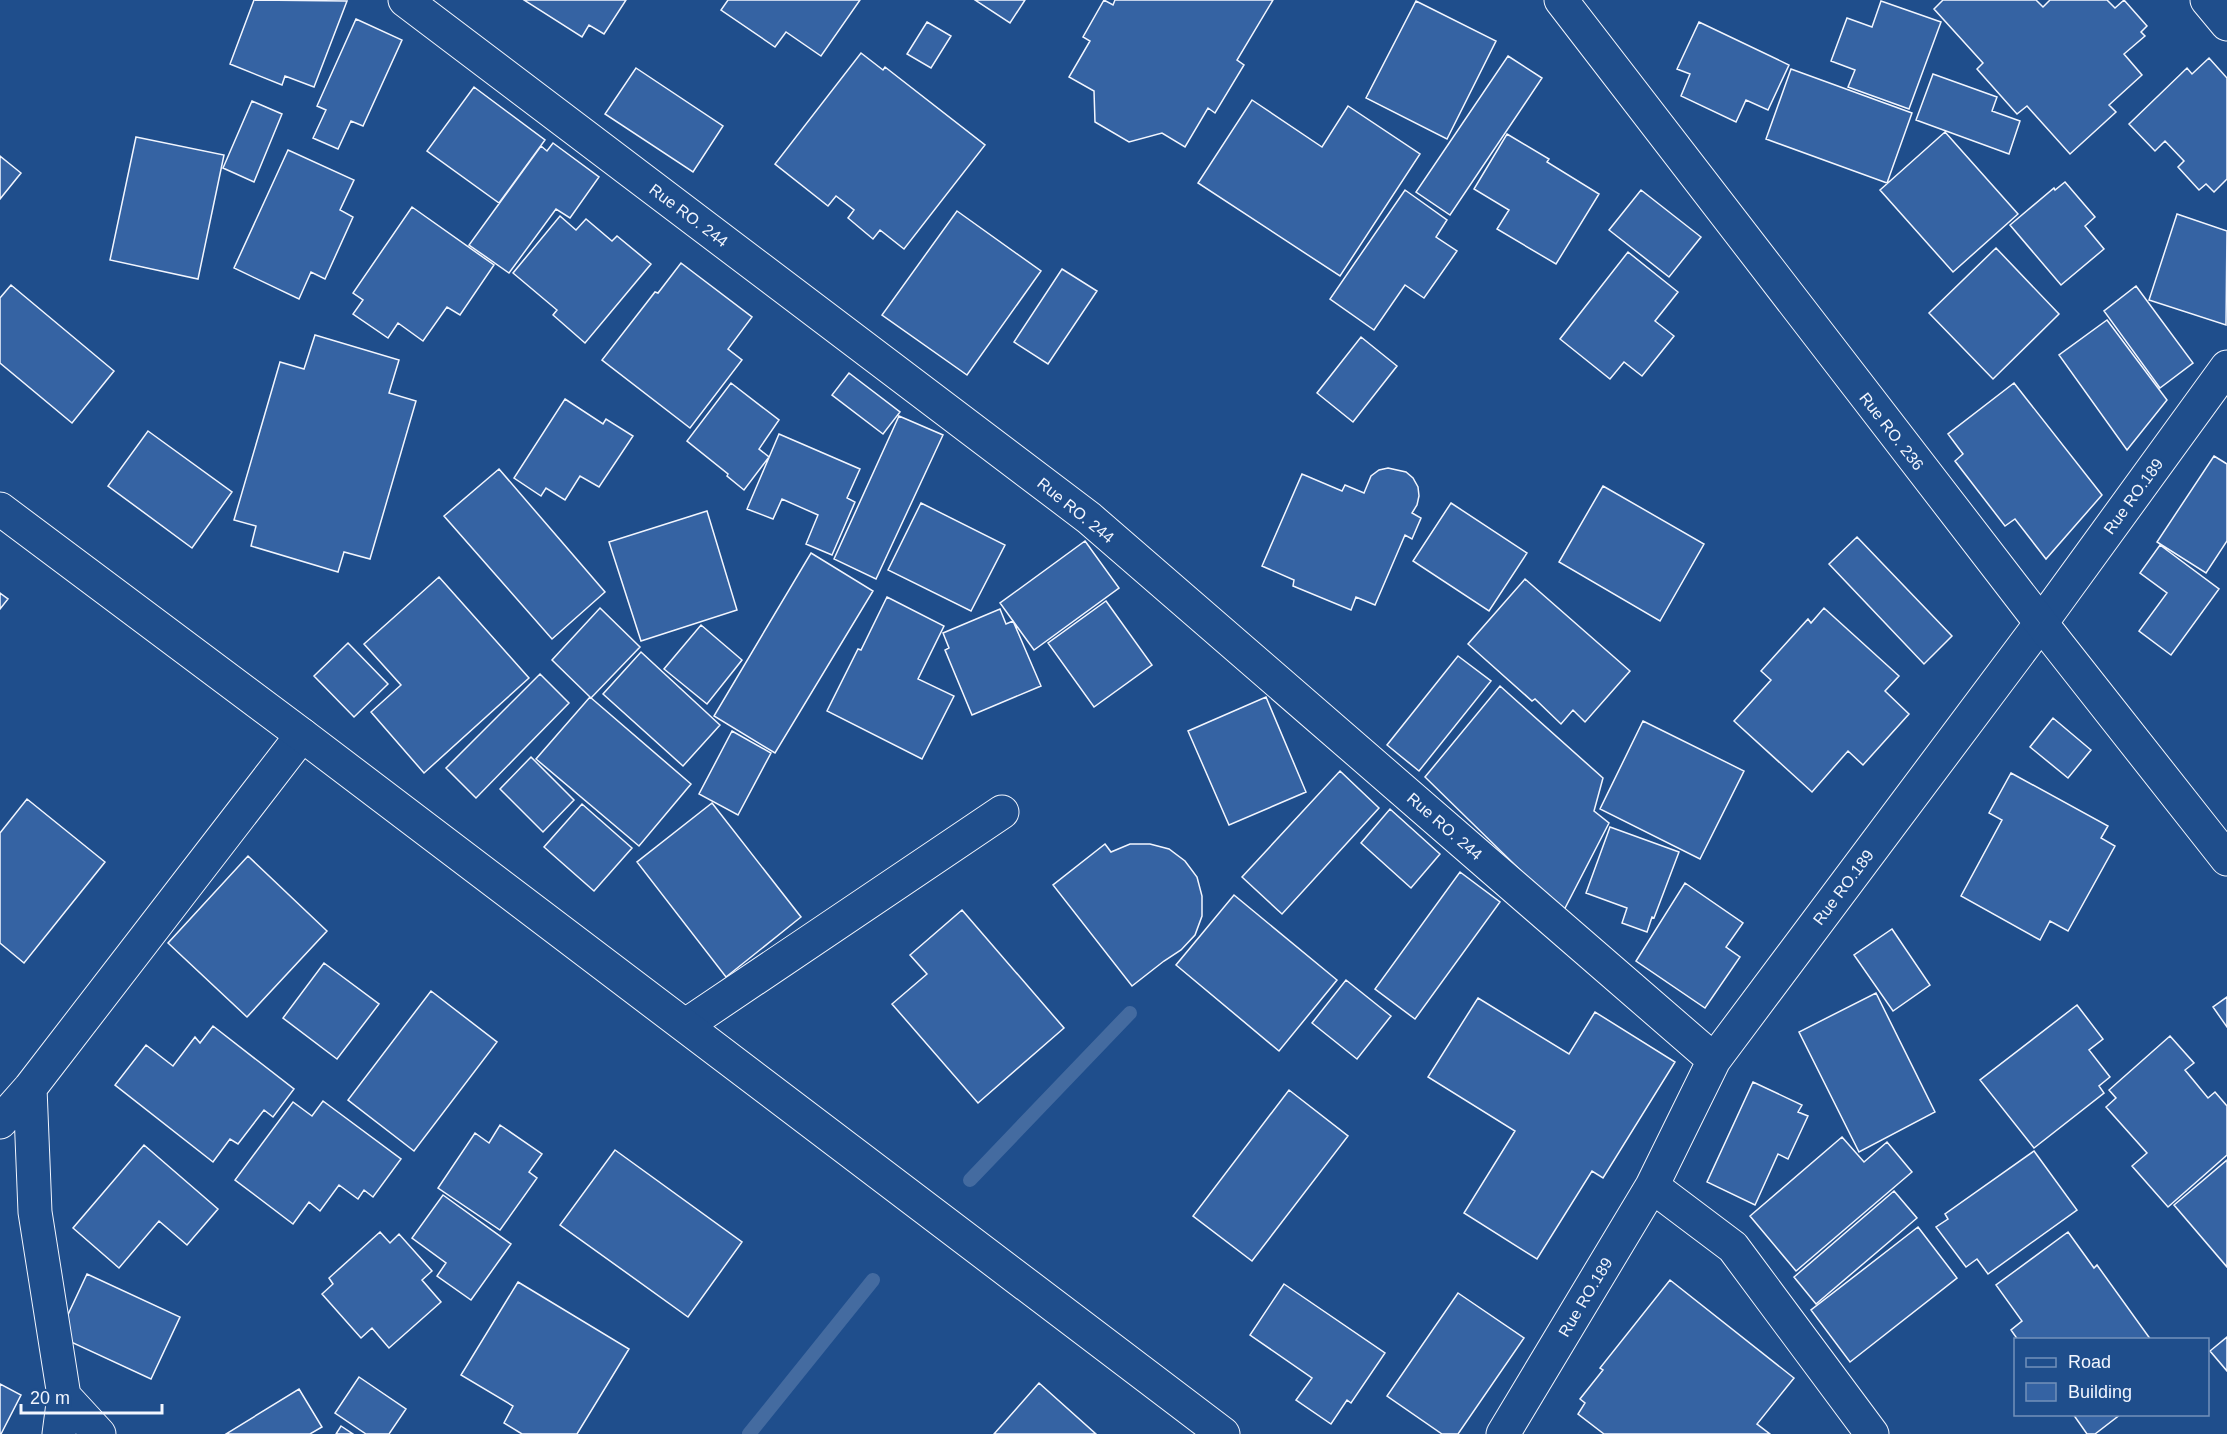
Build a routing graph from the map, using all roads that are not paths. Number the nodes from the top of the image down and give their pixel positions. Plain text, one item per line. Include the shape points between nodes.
1 (405, 0) edge
2 (1561, 0) edge
3 (2207, 0) edge
4 (2227, 24) edge
5 (2227, 367) edge
6 (0, 509) edge
7 (2041, 623) junction
8 (302, 735) junction
9 (1002, 812) dead end
10 (2227, 859) edge
11 (686, 1025) junction
12 (1714, 1060) junction
13 (30, 1088) junction
14 (0, 1122) edge
15 (1652, 1186) junction
16 (64, 1396) junction
17 (59, 1434) edge
18 (99, 1434) edge
19 (1223, 1434) edge
20 (1503, 1434) edge
21 (1872, 1434) edge

1 - 12 street, Rue RO. 244 via 1089,518
2 - 7 street, Rue RO. 236
3 - 4 street
5 - 7 street, Rue RO.189
6 - 8 street
7 - 10 street, Rue RO. 236
7 - 12 street, Rue RO.189
8 - 11 street
8 - 13 street
9 - 11 street
11 - 19 street
12 - 15 street, Rue RO.189
13 - 14 street
13 - 16 street via 34,1212
15 - 20 street, Rue RO.189
15 - 21 street via 1733,1246
16 - 17 street
16 - 18 street

